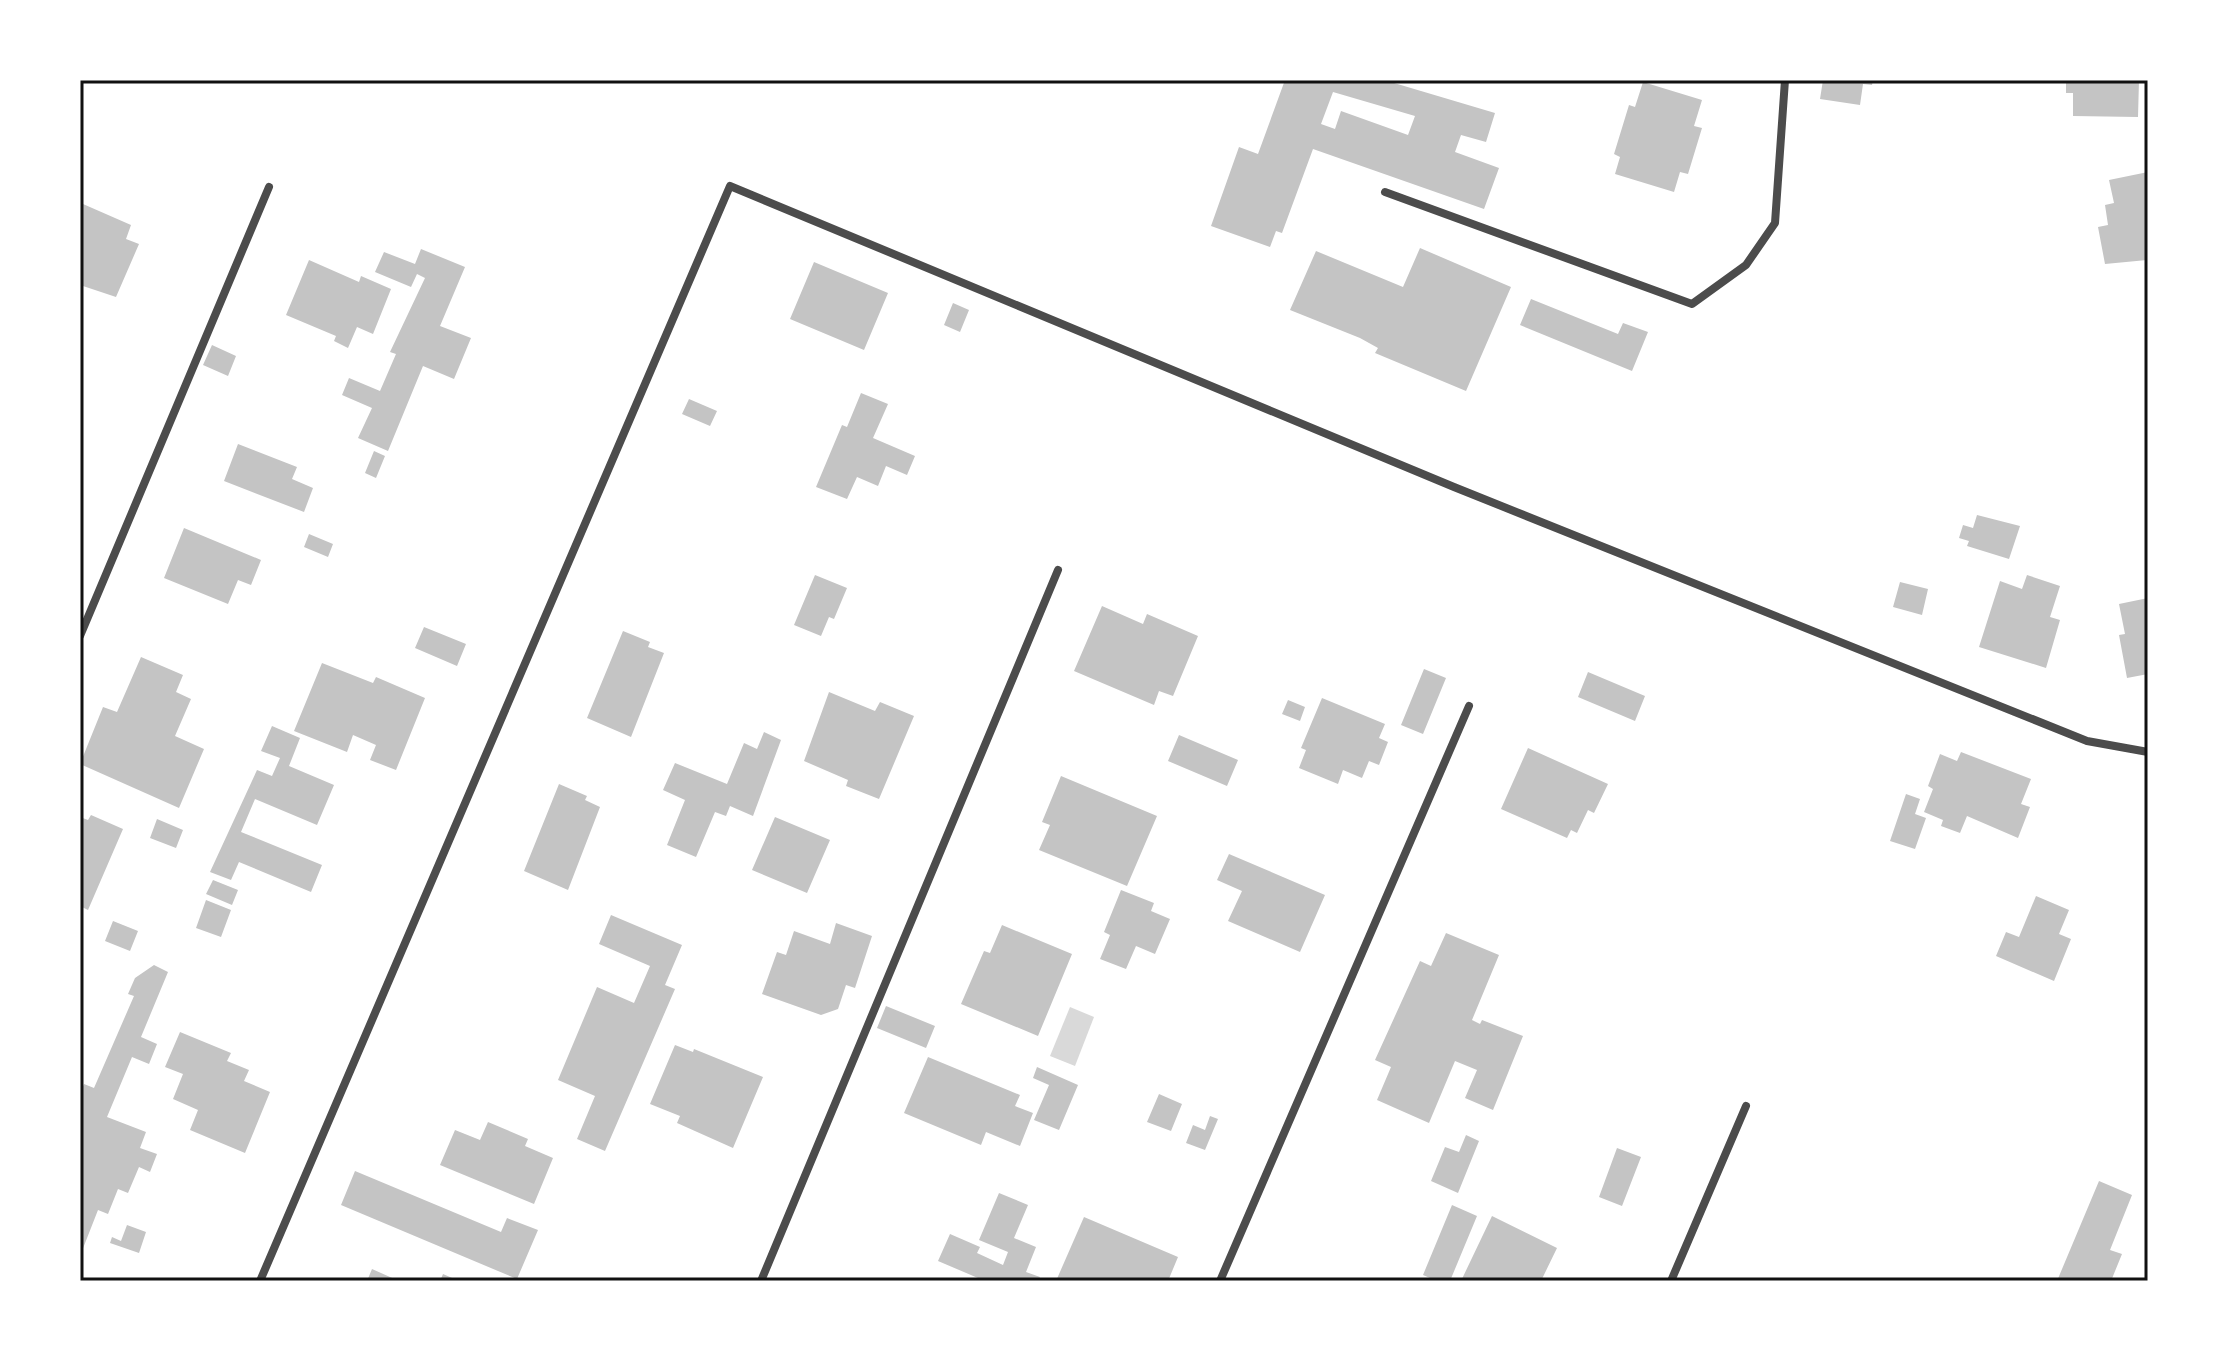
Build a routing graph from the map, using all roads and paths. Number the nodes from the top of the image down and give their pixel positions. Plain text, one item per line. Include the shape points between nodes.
1 (1785, 80) edge
2 (269, 187) dead end
3 (1385, 192) dead end
4 (1058, 570) dead end
5 (80, 636) edge
6 (1469, 706) dead end
7 (2148, 752) edge
8 (1746, 1106) dead end
9 (260, 1281) edge
10 (761, 1281) edge
11 (1220, 1281) edge
12 (1671, 1281) edge

1 - 3 street via 1775,223 1746,265 1692,304
2 - 5 street
4 - 10 street
6 - 11 street
7 - 9 street via 2072,735 1454,487 730,186
8 - 12 street

